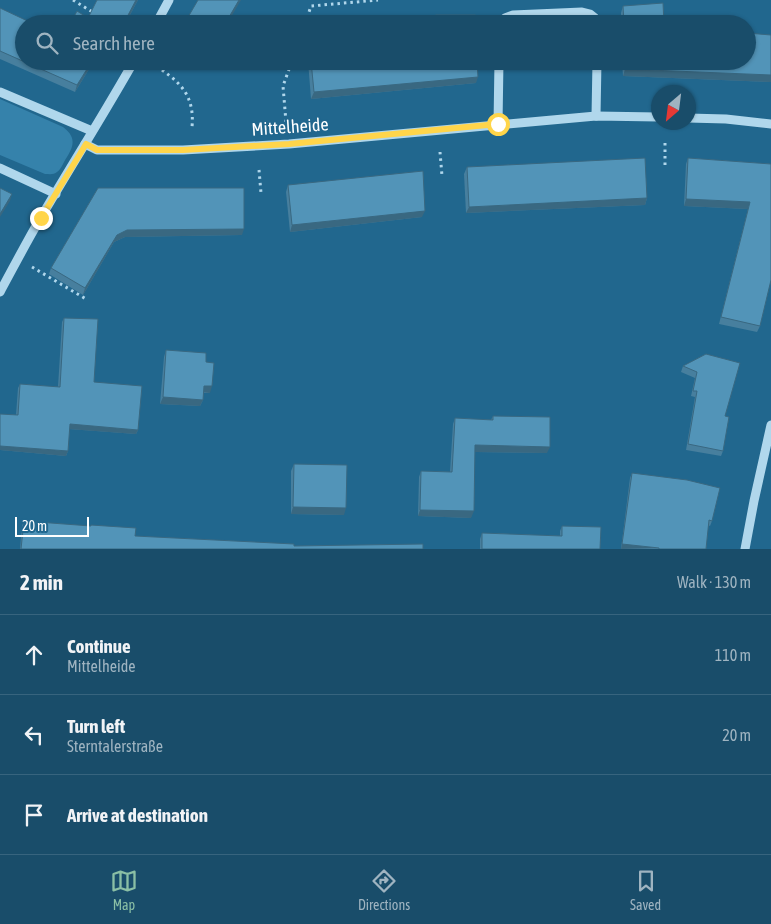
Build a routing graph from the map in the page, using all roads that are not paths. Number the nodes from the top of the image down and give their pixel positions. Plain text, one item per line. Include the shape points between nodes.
1 (169, 0) edge
2 (161, 15) edge
3 (513, 15) edge
4 (591, 15) edge
5 (129, 70) edge
6 (498, 70) edge
7 (597, 70) edge
8 (0, 92) edge
9 (596, 116) junction
10 (651, 117) edge
11 (696, 118) edge
12 (498, 124) junction
13 (771, 124) edge
14 (92, 132) junction
15 (86, 144) junction
16 (0, 168) edge
17 (56, 194) junction
18 (0, 292) edge
19 (771, 425) edge
20 (745, 549) edge

1 - 2 street
3 - 4 street via 582,12
5 - 14 street
6 - 12 street
7 - 9 street
8 - 14 street
9 - 10 street, Mittelheide
9 - 12 street, Mittelheide
11 - 13 street
12 - 15 street, Mittelheide via 289,144 183,150 97,150
14 - 15 street
15 - 17 street
16 - 17 street
17 - 18 street
19 - 20 street

